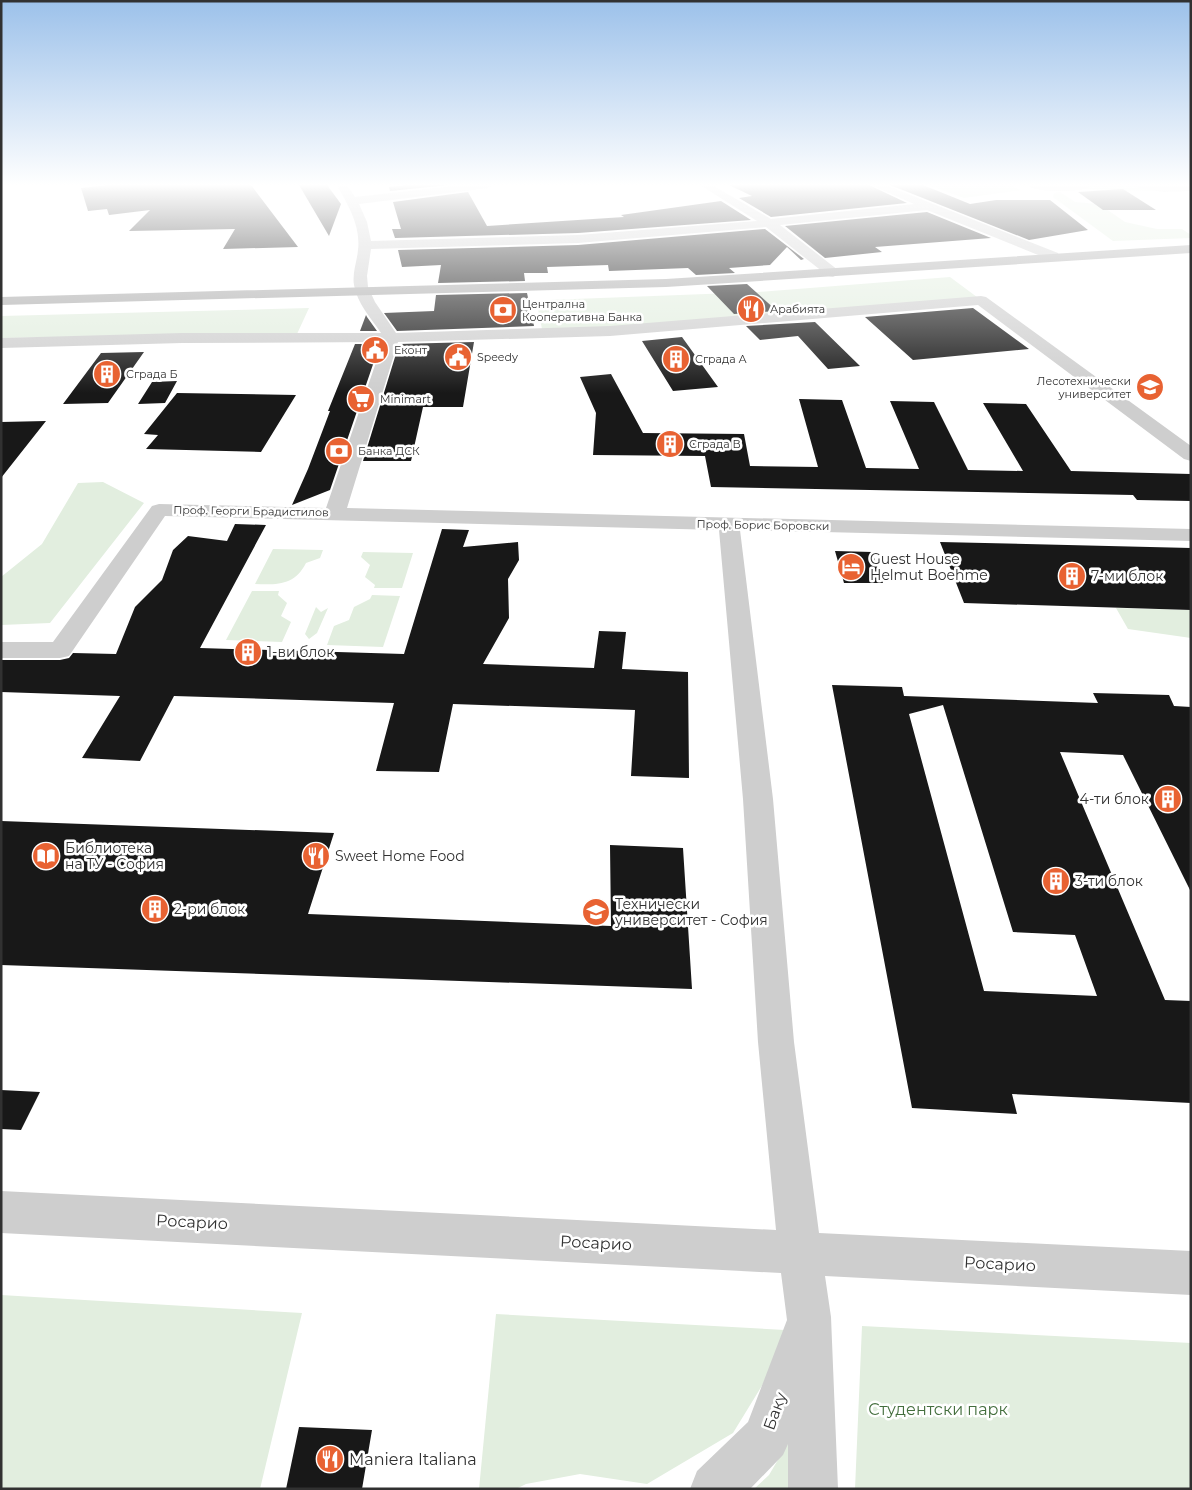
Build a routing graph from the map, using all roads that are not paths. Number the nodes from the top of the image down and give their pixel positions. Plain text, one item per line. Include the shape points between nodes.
1 (364, 255) edge
2 (812, 255) edge
3 (1049, 255) edge
4 (1059, 255) edge
5 (1119, 255) edge
6 (1053, 256) junction
7 (833, 273) junction
8 (363, 290) junction
9 (1, 301) edge
10 (392, 338) junction
11 (1, 343) edge
12 (1191, 455) edge
13 (334, 513) junction
14 (729, 524) junction
15 (1191, 535) edge
16 (1, 650) edge
17 (1, 1212) edge
18 (800, 1253) junction
19 (1191, 1273) edge
20 (809, 1317) junction
21 (715, 1489) edge
22 (813, 1489) edge

1 - 8 street via 360,282
2 - 7 street
3 - 6 street
4 - 6 main road
5 - 6 main road
6 - 7 main road
7 - 8 main road via 666,283
8 - 9 main road
8 - 10 street
10 - 11 street via 182,338
10 - 12 street via 610,331 981,300
10 - 13 street, Проф. Георги Брадистилов
13 - 14 street, Проф. Борис Боровски
13 - 16 street, Проф. Георги Брадистилов via 159,510 60,650
14 - 15 street, Проф. Борис Боровски
14 - 18 street, Баку via 758,799 776,1042
17 - 18 street, Росарио
18 - 19 street, Росарио
18 - 20 street, Баку
20 - 21 street, Баку via 766,1438
20 - 22 street, Баку

